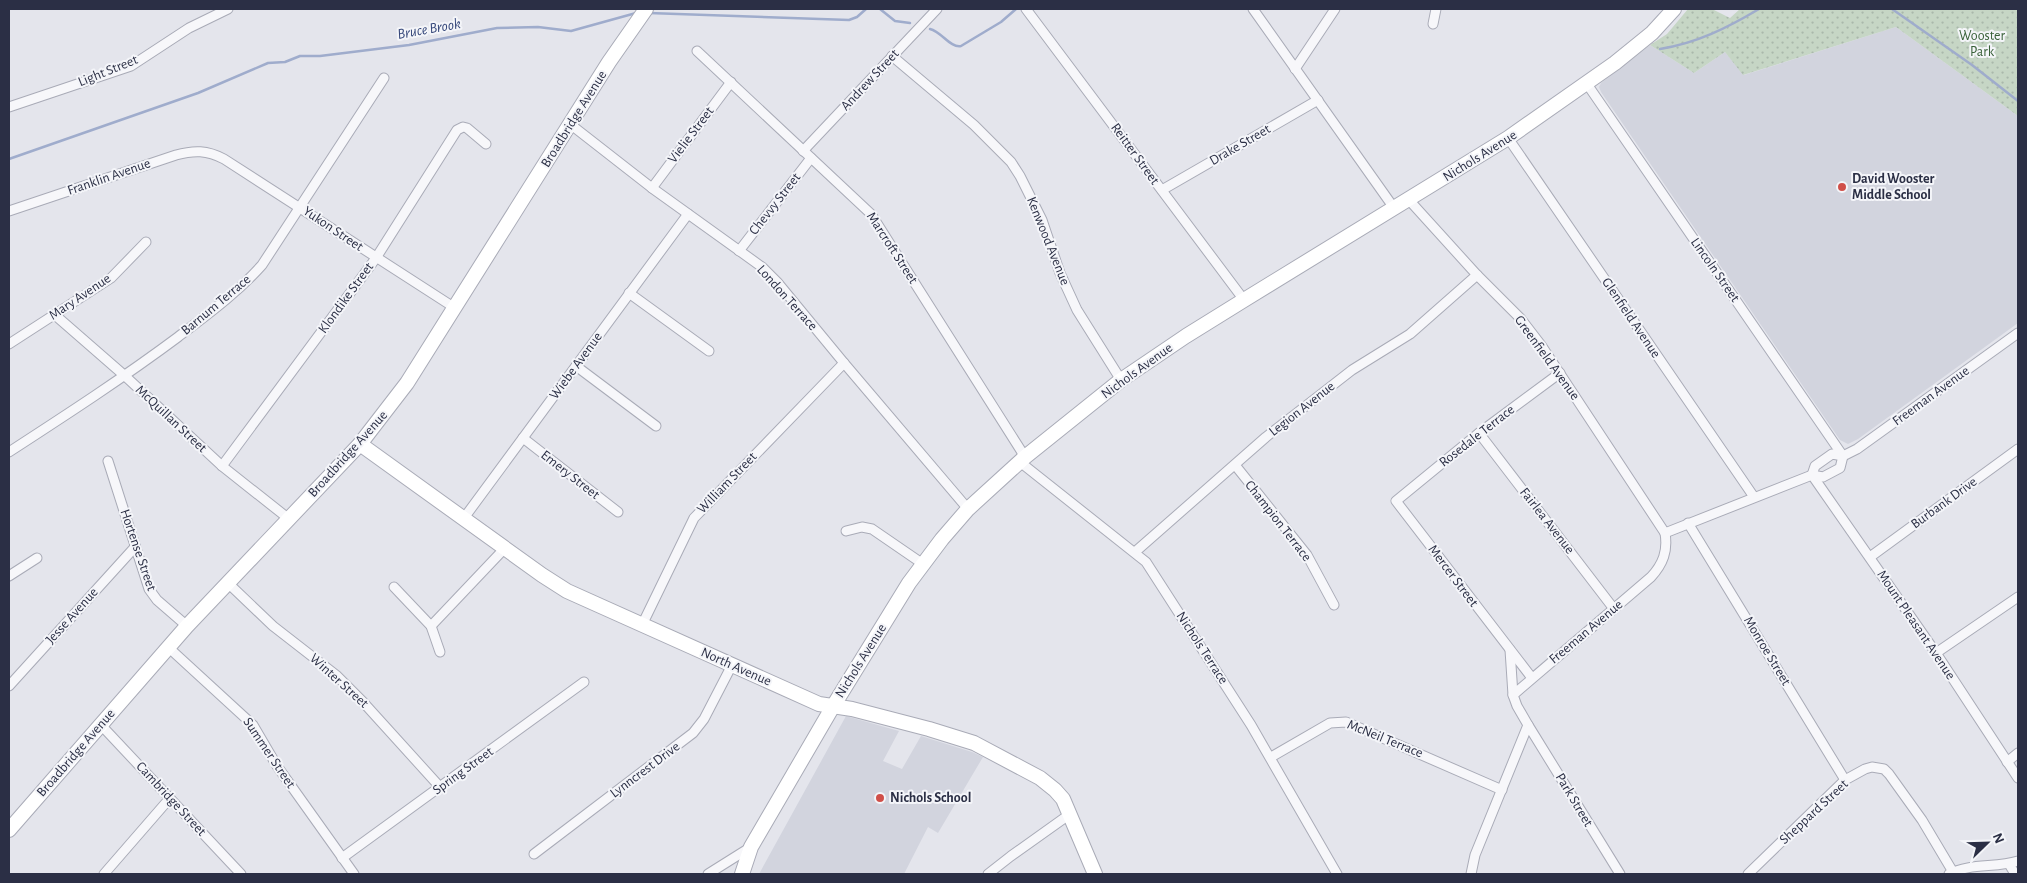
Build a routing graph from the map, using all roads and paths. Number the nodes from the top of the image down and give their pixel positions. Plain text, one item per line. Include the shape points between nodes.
1 (228, 9) edge
2 (646, 9) edge
3 (937, 9) edge
4 (1026, 9) edge
5 (1253, 9) edge
6 (1335, 9) edge
7 (1436, 9) edge
8 (1674, 9) edge
9 (1433, 24) dead end
10 (697, 51) dead end
11 (892, 56) junction
12 (1295, 69) junction
13 (384, 78) dead end
14 (731, 82) junction
15 (1587, 84) junction
16 (1318, 100) junction
17 (9, 107) edge
18 (570, 124) junction
19 (1508, 138) junction
20 (486, 144) dead end
21 (803, 151) junction
22 (210, 153) joint
23 (811, 158) junction
24 (652, 188) junction
25 (1162, 190) junction
26 (1409, 200) junction
27 (299, 207) junction
28 (1394, 208) junction
29 (9, 211) edge
30 (688, 214) junction
31 (146, 242) dead end
32 (739, 250) junction
33 (376, 258) junction
34 (1477, 275) junction
35 (629, 293) junction
36 (1244, 300) junction
37 (455, 308) junction
38 (55, 315) junction
39 (2018, 333) edge
40 (9, 344) edge
41 (709, 351) dead end
42 (844, 364) junction
43 (576, 366) junction
44 (1560, 373) junction
45 (125, 376) junction
46 (1121, 380) junction
47 (656, 426) dead end
48 (1479, 433) junction
49 (523, 438) junction
50 (360, 444) junction
51 (2018, 449) edge
52 (9, 452) edge
53 (1843, 456) junction
54 (1022, 459) junction
55 (108, 461) dead end
56 (1235, 465) junction
57 (222, 466) junction
58 (1812, 475) junction
59 (1754, 498) junction
60 (1396, 501) joint
61 (968, 509) junction
62 (618, 512) dead end
63 (464, 518) junction
64 (289, 519) junction
65 (1688, 523) junction
66 (846, 531) dead end
67 (1665, 533) junction
68 (135, 547) junction
69 (505, 548) junction
70 (1135, 552) junction
71 (1870, 557) junction
72 (37, 558) dead end
73 (923, 564) junction
74 (9, 576) edge
75 (228, 584) junction
76 (394, 587) dead end
77 (2018, 597) edge
78 (1334, 605) dead end
79 (1614, 609) junction
80 (642, 625) junction
81 (187, 626) junction
82 (431, 626) junction
83 (168, 647) junction
84 (1510, 650) junction
85 (440, 652) dead end
86 (1936, 653) junction
87 (732, 666) junction
88 (1532, 678) junction
89 (584, 682) dead end
90 (9, 686) edge
91 (1513, 694) junction
92 (832, 708) junction
93 (101, 724) junction
94 (1528, 725) junction
95 (2018, 753) edge
96 (1270, 757) junction
97 (2007, 762) junction
98 (2018, 778) edge
99 (1846, 780) junction
100 (440, 788) junction
101 (1502, 790) junction
102 (170, 798) junction
103 (1070, 814) junction
104 (9, 830) edge
105 (751, 847) junction
106 (534, 854) dead end
107 (342, 858) junction
108 (2016, 861) edge
109 (110, 872) edge
110 (1951, 873) edge
111 (241, 874) edge
112 (354, 874) edge
113 (708, 874) edge
114 (742, 874) edge
115 (988, 874) edge
116 (1095, 874) edge
117 (1337, 874) edge
118 (1472, 874) edge
119 (1620, 874) edge
120 (1748, 874) edge
121 (2015, 874) edge

1 - 17 street, Light Street via 189,28 131,66
2 - 18 main road, Broadbridge Avenue
3 - 11 street, Andrew Street
4 - 25 street, Reitter Street
5 - 12 street
6 - 12 street
7 - 9 street
8 - 15 main road, Nichols Avenue via 1652,34
10 - 14 street, Marcroft Street
11 - 21 street, Andrew Street
11 - 46 street, Kenwood Avenue via 974,125 1011,162 1042,220 1060,273 1078,310
12 - 16 street
13 - 27 street, Barnum Terrace
14 - 21 street, Marcroft Street
14 - 24 street, Vielie Street
15 - 19 main road, Nichols Avenue
15 - 53 street, Lincoln Street
16 - 25 street, Drake Street
16 - 28 street
18 - 24 street, London Terrace
18 - 37 main road, Broadbridge Avenue
19 - 26 main road, Nichols Avenue
19 - 59 street, Glenfield Avenue
20 - 33 street, Klondike Street via 467,128 457,130
21 - 23 street, Marcroft Street
22 - 27 street, Yukon Street via 224,158
22 - 29 street, Franklin Avenue via 192,151 176,155
23 - 32 street, Chevvy Street
23 - 54 street, Marcroft Street via 871,214
24 - 30 street, London Terrace
25 - 36 street, Reitter Street
26 - 28 main road, Nichols Avenue
26 - 34 street, Greenfield Avenue
27 - 33 street, Yukon Street
27 - 45 street, Barnum Terrace via 262,265 244,285
28 - 36 main road, Nichols Avenue
30 - 32 street, London Terrace
30 - 35 street, Wiebe Avenue
31 - 38 street, Mary Avenue via 110,278
32 - 42 street, London Terrace via 778,283
33 - 37 street, Yukon Street
33 - 57 street, Klondike Street
34 - 44 street, Greenfield Avenue via 1520,319
34 - 56 street, Legion Avenue via 1410,334 1352,370
35 - 41 street
35 - 43 street, Wiebe Avenue
36 - 46 main road, Nichols Avenue
37 - 50 main road, Broadbridge Avenue via 407,383
38 - 40 street, Mary Avenue
38 - 45 street, McQuillan Street
39 - 53 street, Freeman Avenue
42 - 61 street, London Terrace
42 - 80 street, William Street via 694,518
43 - 47 street
43 - 49 street, Wiebe Avenue
44 - 48 street, Rosedale Terrace
44 - 67 street, Greenfield Avenue
45 - 52 street, Barnum Terrace
45 - 57 street, McQuillan Street
46 - 54 main road, Nichols Avenue
48 - 60 street, Rosedale Terrace
48 - 79 street, Fairlea Avenue
49 - 62 street, Emery Street
49 - 63 street, Wiebe Avenue
50 - 63 main road, North Avenue
50 - 64 main road, Broadbridge Avenue
51 - 71 street, Burbank Drive
53 - 58 street, Freeman Avenue via 1832,454 1815,466
53 - 58 street, Freeman Avenue via 1840,468 1823,478
54 - 61 main road, Nichols Avenue
54 - 70 street, Nichols Terrace
55 - 68 street, Hortense Street
56 - 70 street, Legion Avenue
56 - 78 street, Champion Terrace via 1307,555
57 - 64 street, McQuillan Street
58 - 59 street, Freeman Avenue
58 - 71 street, Mount Pleasant Avenue
59 - 65 street, Freeman Avenue
60 - 84 street, Mercer Street
61 - 73 main road, Nichols Avenue
63 - 69 main road, North Avenue
64 - 75 main road, Broadbridge Avenue
65 - 67 street, Freeman Avenue
65 - 99 street, Monroe Street
66 - 73 street via 862,527 872,529
67 - 79 street, Freeman Avenue via 1665,555 1658,569
68 - 81 street, Hortense Street via 152,596
68 - 90 street, Jesse Avenue
69 - 80 main road, North Avenue via 567,591
69 - 82 street
70 - 96 street, Nichols Terrace via 1152,570
71 - 86 street, Mount Pleasant Avenue
72 - 74 street
73 - 92 main road, Nichols Avenue
75 - 81 main road, Broadbridge Avenue
75 - 100 street, Winter Street via 273,626 336,675
76 - 82 street
77 - 86 street
79 - 88 street, Freeman Avenue
80 - 87 main road, North Avenue
81 - 83 main road, Broadbridge Avenue
82 - 85 street
83 - 93 main road, Broadbridge Avenue
83 - 107 street, Summer Street via 253,725 277,766
84 - 88 street, Mercer Street
84 - 91 street
86 - 97 street, Mount Pleasant Avenue
87 - 92 main road, North Avenue
87 - 106 street, Lynncrest Drive via 693,733
88 - 91 street, Freeman Avenue
89 - 100 street, Spring Street
91 - 94 street
92 - 103 main road, North Avenue via 852,709 974,743 1049,784 1063,799
92 - 105 main road, Nichols Avenue
93 - 102 street, Cambridge Street
93 - 104 main road, Broadbridge Avenue
94 - 101 street
94 - 119 street, Park Street
95 - 97 street
96 - 101 street, McNeil Terrace via 1330,723 1346,722
96 - 117 street, Nichols Terrace
97 - 98 street, Mount Pleasant Avenue
99 - 110 street, Sheppard Street via 1865,769 1884,769 1922,820
99 - 120 street, Sheppard Street
100 - 107 street, Spring Street
101 - 118 street via 1475,855
102 - 109 street
102 - 111 street, Cambridge Street
103 - 115 street
103 - 116 main road, North Avenue
105 - 113 street
105 - 114 main road, Nichols Avenue
107 - 112 street, Summer Street
108 - 110 street
108 - 121 street

